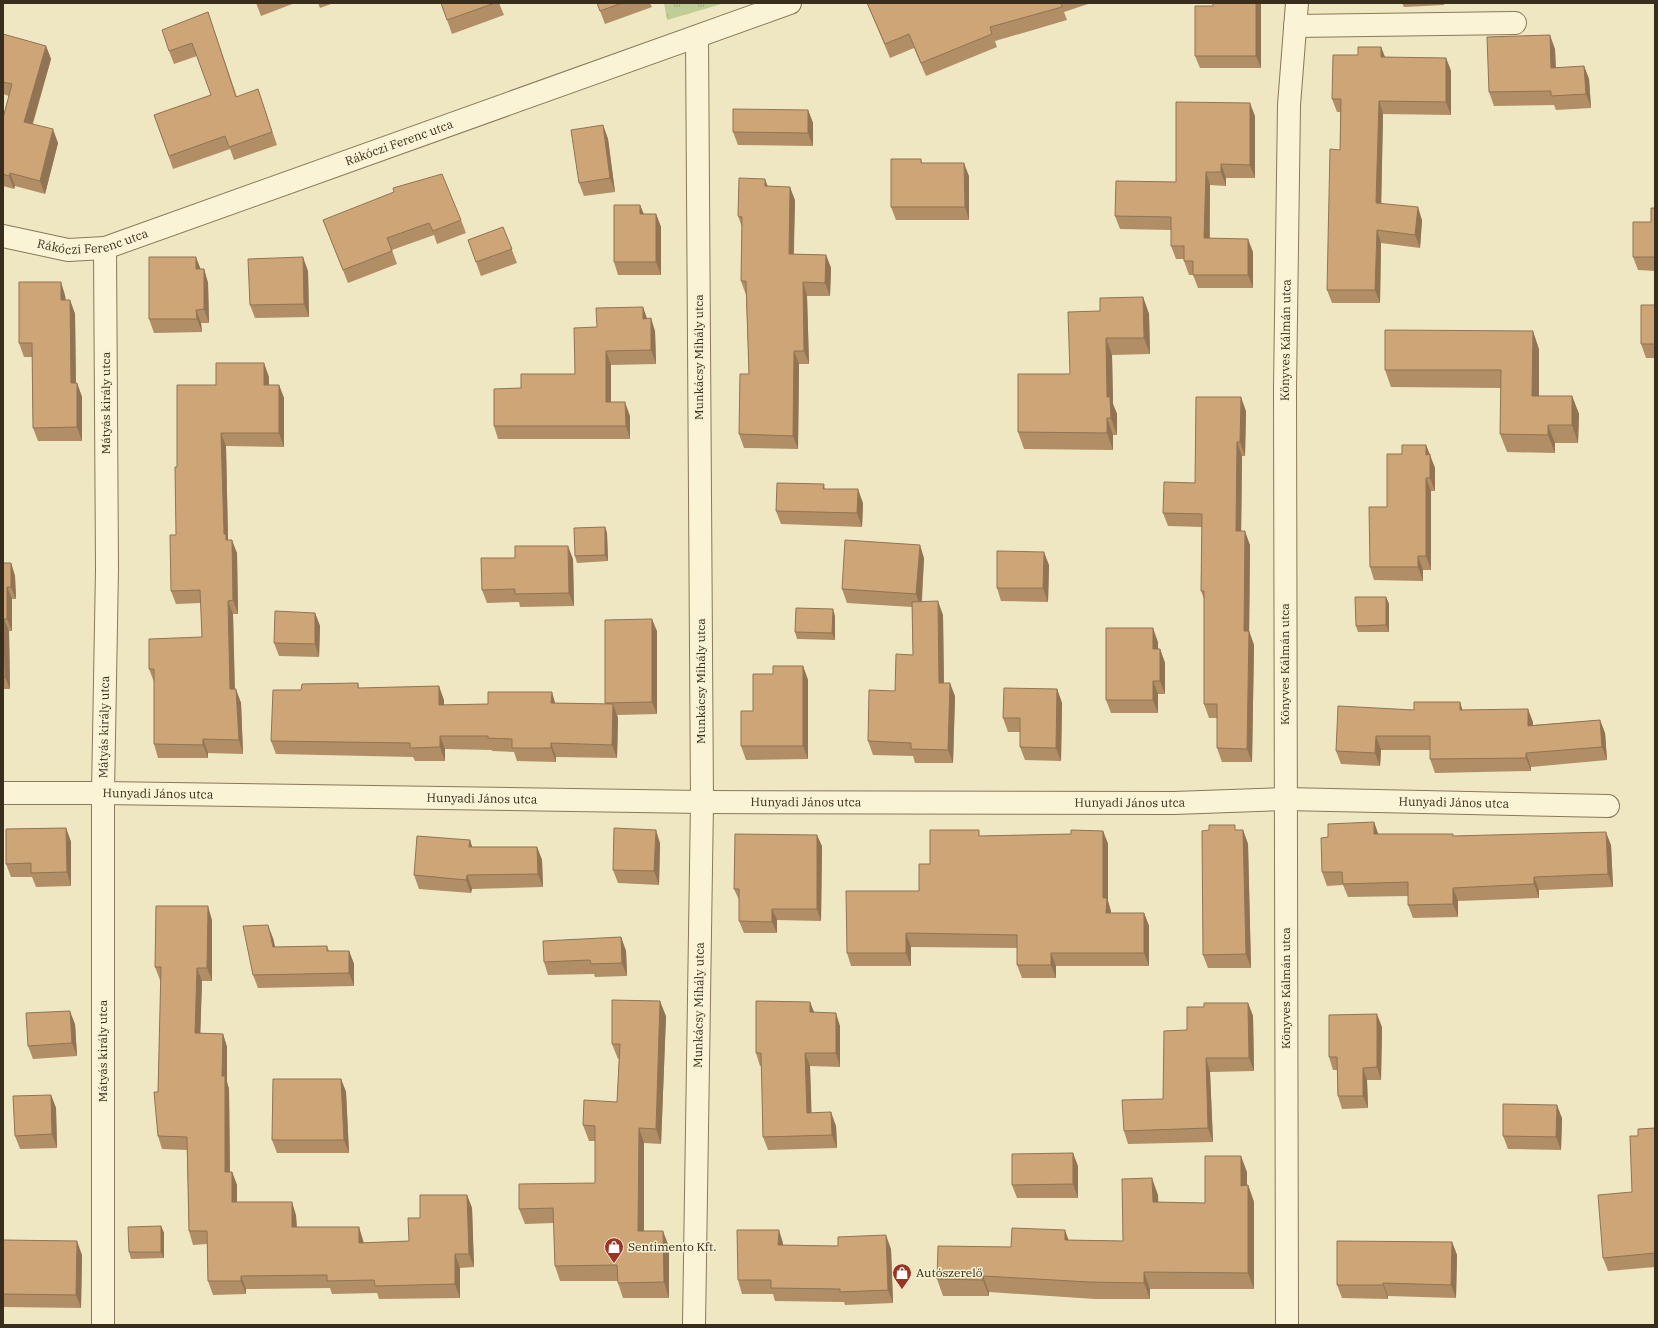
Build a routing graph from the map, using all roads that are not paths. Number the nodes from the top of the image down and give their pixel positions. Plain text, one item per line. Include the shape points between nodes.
1 (790, 3) edge
2 (1297, 3) edge
3 (1515, 23) dead end
4 (1294, 26) junction
5 (697, 37) junction
6 (3, 236) edge
7 (105, 248) junction
8 (3, 793) edge
9 (103, 793) junction
10 (1285, 799) junction
11 (702, 802) junction
12 (1608, 806) dead end
13 (103, 1325) edge
14 (694, 1325) edge
15 (1287, 1325) edge

1 - 5 street, Rákóczi Ferenc utca
2 - 4 street, Könyves Kálmán utca
3 - 4 street
4 - 10 street, Könyves Kálmán utca via 1289,105 1285,389
5 - 7 street, Rákóczi Ferenc utca
5 - 11 street, Munkácsy Mihály utca
6 - 7 street, Rákóczi Ferenc utca via 68,250
7 - 9 street, Mátyás király utca via 107,569
8 - 9 street, Hunyadi János utca
9 - 11 street, Hunyadi János utca
9 - 13 street, Mátyás király utca
10 - 11 street, Hunyadi János utca via 1174,803
10 - 12 street, Hunyadi János utca
10 - 15 street, Könyves Kálmán utca
11 - 14 street, Munkácsy Mihály utca

